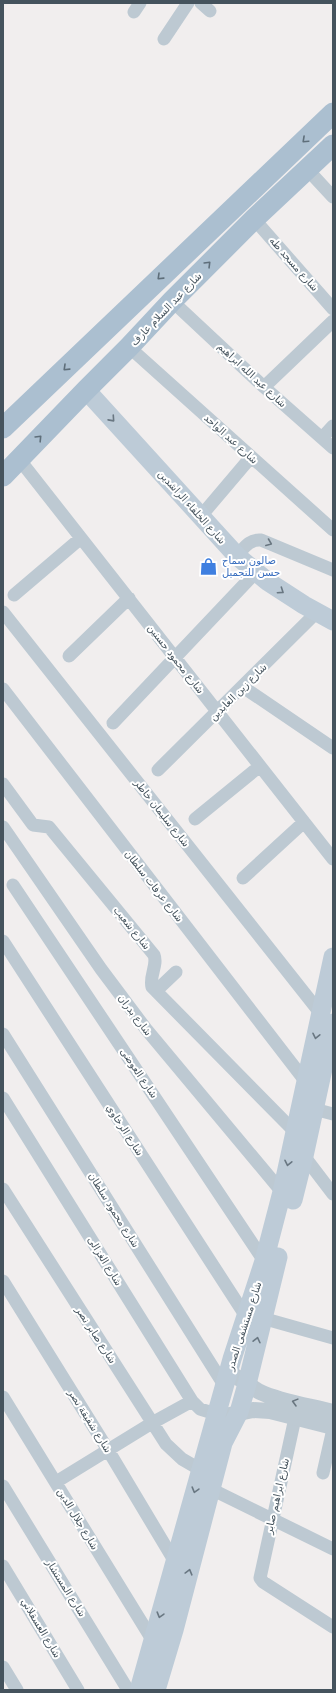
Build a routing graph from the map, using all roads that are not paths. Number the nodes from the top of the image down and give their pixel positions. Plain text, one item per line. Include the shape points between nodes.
1 (188, 3) edge
2 (164, 39) dead end
3 (333, 113) edge
4 (333, 145) edge
5 (308, 170) junction
6 (333, 197) edge
7 (254, 219) junction
8 (172, 301) junction
9 (333, 308) edge
10 (333, 321) edge
11 (130, 347) junction
12 (264, 387) junction
13 (86, 390) junction
14 (333, 426) edge
15 (3, 428) edge
16 (322, 438) junction
17 (333, 448) edge
18 (251, 457) junction
19 (20, 459) junction
20 (3, 476) edge
21 (201, 516) junction
22 (333, 530) edge
23 (81, 538) junction
24 (237, 556) junction
25 (333, 570) edge
26 (256, 572) junction
27 (14, 595) dead end
28 (129, 598) junction
29 (3, 612) edge
30 (316, 612) junction
31 (333, 621) edge
32 (69, 656) dead end
33 (175, 658) junction
34 (243, 687) junction
35 (3, 689) edge
36 (218, 712) junction
37 (113, 723) dead end
38 (333, 748) edge
39 (260, 766) junction
40 (158, 770) dead end
41 (3, 784) edge
42 (195, 819) dead end
43 (304, 822) junction
44 (3, 827) edge
45 (333, 859) edge
46 (243, 878) dead end
47 (13, 885) dead end
48 (3, 942) edge
49 (333, 957) edge
50 (176, 972) dead end
51 (156, 990) junction
52 (327, 1018) edge
53 (3, 1034) edge
54 (306, 1082) junction
55 (3, 1098) edge
56 (314, 1109) junction
57 (333, 1114) edge
58 (295, 1132) junction
59 (304, 1156) junction
60 (3, 1189) edge
61 (282, 1192) junction
62 (333, 1194) edge
63 (264, 1261) junction
64 (3, 1281) edge
65 (255, 1318) junction
66 (333, 1338) edge
67 (228, 1372) junction
68 (249, 1376) junction
69 (3, 1397) edge
70 (192, 1401) junction
71 (272, 1403) junction
72 (239, 1412) junction
73 (333, 1412) edge
74 (295, 1418) junction
75 (152, 1423) junction
76 (218, 1426) junction
77 (333, 1428) edge
78 (108, 1450) junction
79 (201, 1470) junction
80 (323, 1473) dead end
81 (56, 1482) junction
82 (3, 1486) edge
83 (211, 1488) junction
84 (272, 1519) junction
85 (333, 1549) edge
86 (175, 1562) junction
87 (3, 1566) edge
88 (333, 1627) edge
89 (153, 1641) junction
90 (3, 1667) edge
91 (17, 1690) edge
92 (78, 1690) edge
93 (128, 1690) edge
94 (139, 1690) edge
95 (156, 1690) edge

1 - 2 street
3 -> 15 main road
4 - 5 main road, شارع عبد السلام عارف
5 - 6 street
5 - 7 main road, شارع عبد السلام عارف
8 -> 7 main road, شارع عبد السلام عارف
7 - 9 street, شارع مسجد طه
8 - 11 main road, شارع عبد السلام عارف
8 - 12 street, شارع عبد الله ابراهيم
10 - 12 street
11 - 13 main road, شارع عبد السلام عارف
11 - 18 street, شارع عبد الواحد
12 - 16 street, شارع عبد الله ابراهيم
19 -> 13 main road, شارع عبد السلام عارف
13 -> 21 main road, شارع الخلفاء الراشدين
14 - 16 street
16 - 17 street, شارع عبد الله ابراهيم
18 - 21 street
18 - 22 street, شارع عبد الواحد
19 - 20 main road, شارع عبد السلام عارف
19 - 23 street, شارع محمود حسنين
21 - 24 main road, شارع الخلفاء الراشدين
23 - 27 street
23 - 28 street, شارع محمود حسنين
24 -> 25 street via 249,543 261,540
24 - 26 main road, شارع الخلفاء الراشدين
26 -> 30 main road, شارع الخلفاء الراشدين
26 - 33 street
28 - 32 street
28 - 33 street, شارع محمود حسنين
29 - 52 street, شارع سليمان خاطر
30 - 31 main road, شارع الخلفاء الراشدين
30 - 34 street, شارع زين العابدين
33 - 36 street, شارع محمود حسنين
33 - 37 street
34 - 36 street, شارع زين العابدين
34 - 38 street
35 - 54 street, شارع عرفات سلطان
36 - 39 street, شارع محمود حسنين
36 - 40 street, شارع زين العابدين
39 - 42 street
39 - 43 street, شارع محمود حسنين
41 - 51 street, شارع شعيب via 33,825 49,827 154,955 151,984
43 - 45 street, شارع محمود حسنين
43 - 46 street
44 - 61 street, شارع بدران via 146,1029
47 - 63 street, شارع العوضى
48 - 65 street, شارع الرخاوي
49 - 52 main road, شارع مستشفى الصدر
50 - 51 street
51 - 58 street
52 -> 54 main road, شارع مستشفى الصدر
52 - 56 main road, شارع مستشفى الصدر
53 - 67 street, شارع محمود سلطان
54 - 58 main road, شارع مستشفى الصدر
55 - 70 street, شارع الغزالى
56 - 57 street
56 - 59 main road, شارع مستشفى الصدر
58 -> 61 main road, شارع مستشفى الصدر
59 - 62 street
59 - 65 main road, شارع مستشفى الصدر
60 - 75 street, شارع صابر نصر
61 - 63 main road, شارع مستشفى الصدر
63 - 65 main road, شارع مستشفى الصدر
64 - 78 street, شارع شفيقة نصر
65 - 66 street
65 - 67 main road, شارع مستشفى الصدر
68 -> 65 main road, شارع مستشفى الصدر
67 - 68 main road
67 - 76 main road, شارع مستشفى الصدر
68 - 71 street
68 - 72 main road, شارع مستشفى الصدر
69 - 81 street, شارع جلال الدين
70 - 75 street
70 - 76 street, شارع الغزالى
71 - 72 street
73 -> 71 street
71 - 74 street
72 - 76 main road, شارع مستشفى الصدر
74 - 77 street
74 - 84 street, شارع ابراهيم صابر
75 - 78 street
75 - 79 street, شارع صابر نصر via 166,1444 182,1460
76 - 79 main road, شارع مستشفى الصدر
76 - 83 main road, شارع مستشفى الصدر
77 - 80 street
78 - 81 street
78 - 86 street, شارع شفيقة نصر
79 -> 86 main road, شارع مستشفى الصدر
81 - 89 street, شارع جلال الدين
82 - 93 street, شارع المستشار
83 - 84 street
95 -> 83 main road, شارع مستشفى الصدر
84 - 85 street
84 - 88 street, شارع ابراهيم صابر via 260,1575 263,1582
86 -> 89 main road, شارع مستشفى الصدر
87 - 92 street, شارع العسقلاني
89 - 94 main road, شارع مستشفى الصدر
90 - 91 street

